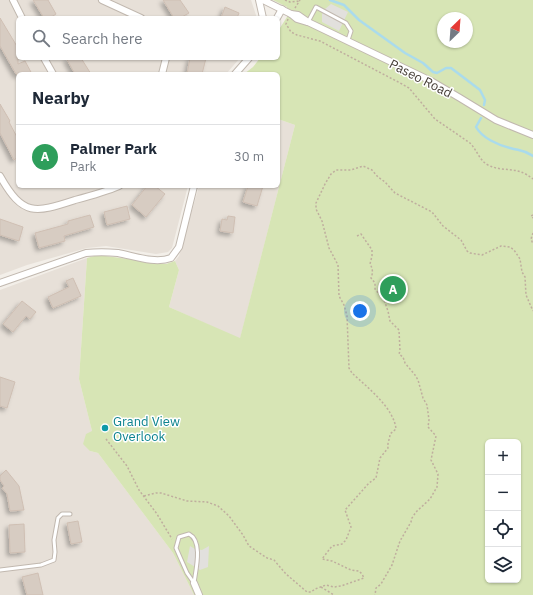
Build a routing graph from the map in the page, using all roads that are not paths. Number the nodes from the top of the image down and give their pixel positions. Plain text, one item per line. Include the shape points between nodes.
1 (13, 0) edge
2 (102, 0) edge
3 (260, 0) edge
4 (263, 0) edge
5 (282, 9) junction
6 (21, 16) edge
7 (137, 16) edge
8 (263, 16) edge
9 (278, 16) edge
10 (308, 22) junction
11 (347, 41) junction
12 (45, 60) edge
13 (166, 60) edge
14 (247, 60) edge
15 (52, 72) edge
16 (162, 72) edge
17 (237, 72) edge
18 (533, 135) edge
19 (0, 176) edge
20 (113, 188) edge
21 (194, 188) edge
22 (0, 283) edge
23 (70, 514) dead end
24 (0, 570) edge
25 (194, 583) junction
26 (199, 595) edge

1 - 6 street
2 - 7 street
3 - 8 street
4 - 5 street, Paseo Road
5 - 9 street
5 - 10 street, Paseo Road via 305,18
10 - 11 street, Paseo Road
10 - 11 lane via 316,8 349,25 351,31
11 - 18 street, Paseo Road via 431,81 496,120
12 - 15 street
13 - 16 street
14 - 17 street
19 - 20 street via 18,202 41,210
21 - 22 street via 179,247 171,258 158,260 117,253 86,253
23 - 24 lane via 62,514 58,518 54,560 41,565
25 - 25 lane via 197,542 189,534 179,537 176,548
25 - 26 street

